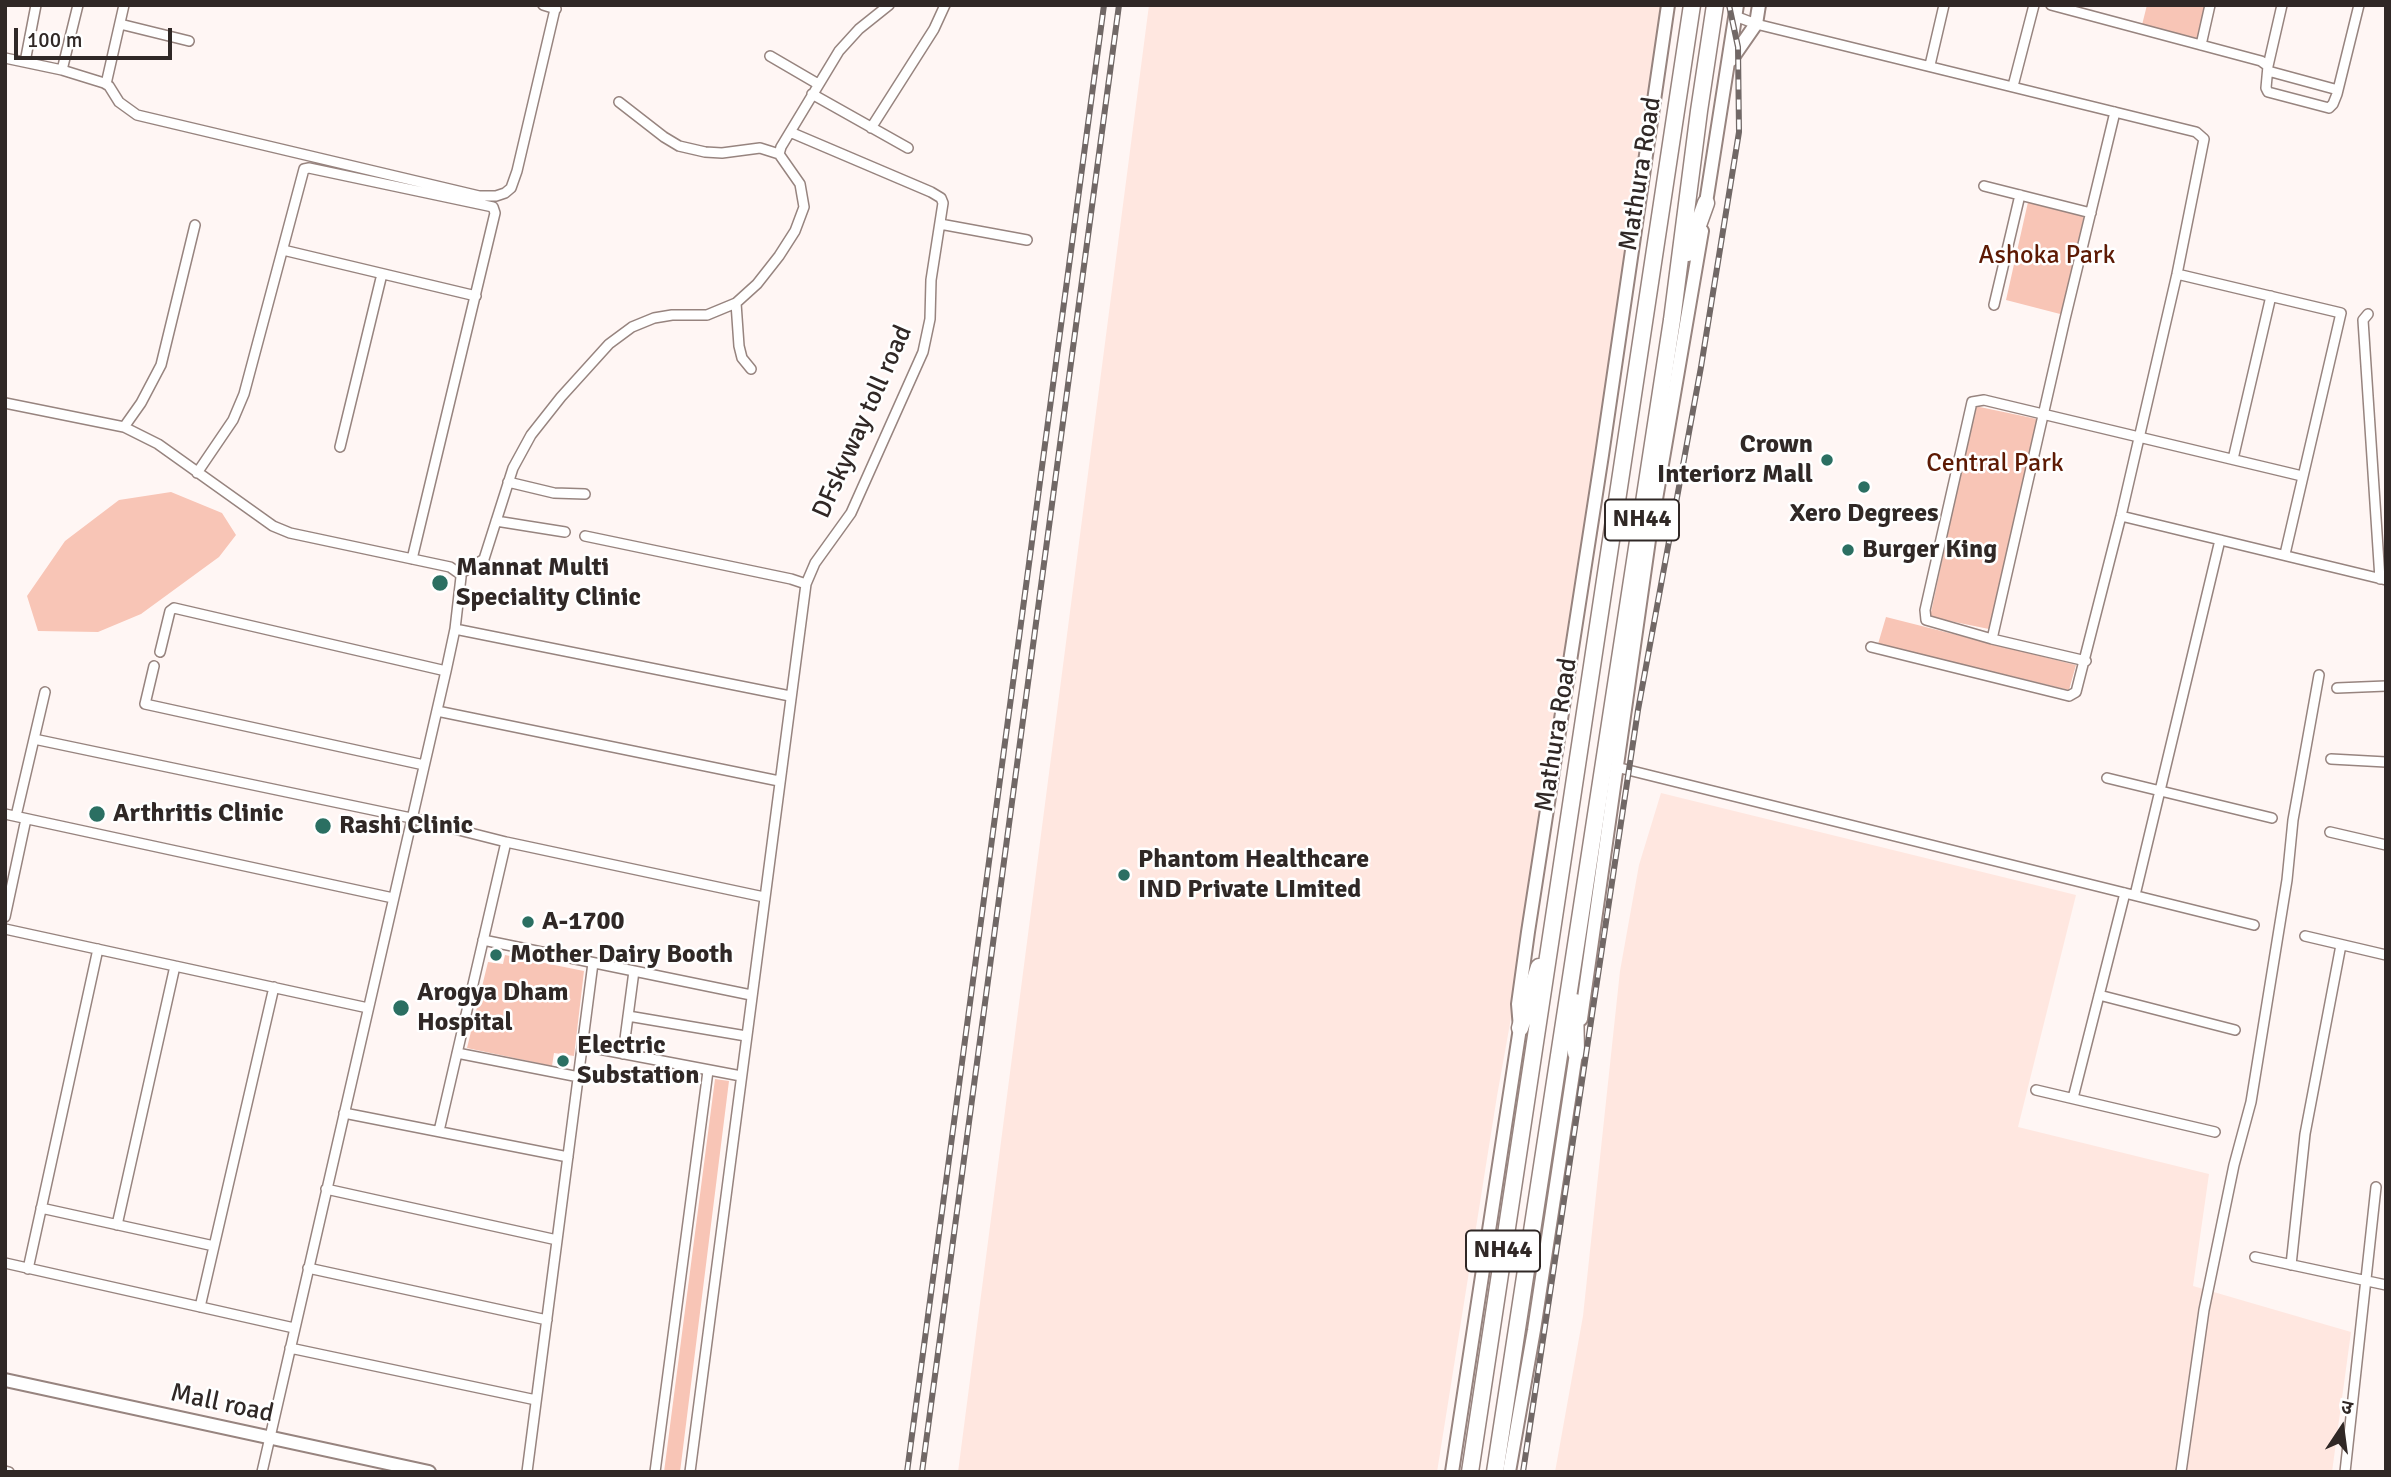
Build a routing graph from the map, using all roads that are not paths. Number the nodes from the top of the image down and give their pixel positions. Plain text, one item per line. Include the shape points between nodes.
1 (36, 5) edge
2 (78, 5) edge
3 (124, 5) edge
4 (543, 5) edge
5 (889, 5) edge
6 (945, 5) edge
7 (1668, 5) edge
8 (1692, 5) edge
9 (1715, 5) edge
10 (1759, 5) edge
11 (1944, 5) edge
12 (2035, 5) edge
13 (2051, 5) edge
14 (2210, 5) edge
15 (2282, 5) edge
16 (2359, 5) edge
17 (556, 7) edge
18 (1736, 11) edge
19 (120, 24) junction
20 (1756, 24) junction
21 (190, 41) dead end
22 (2201, 45) junction
23 (770, 56) dead end
24 (5, 58) edge
25 (25, 62) junction
26 (1728, 64) junction
27 (1930, 65) junction
28 (2268, 69) junction
29 (62, 70) junction
30 (106, 84) junction
31 (818, 84) junction
32 (2013, 86) junction
33 (2338, 90) junction
34 (812, 94) junction
35 (619, 102) dead end
36 (2115, 112) junction
37 (871, 128) junction
38 (790, 132) junction
39 (908, 148) dead end
40 (779, 154) junction
41 (1984, 186) dead end
42 (2020, 195) junction
43 (1706, 203) junction
44 (2091, 213) junction
45 (940, 224) junction
46 (195, 225) dead end
47 (1027, 240) dead end
48 (283, 250) junction
49 (382, 274) junction
50 (2177, 274) junction
51 (1677, 281) junction
52 (476, 296) junction
53 (2271, 296) junction
54 (736, 303) junction
55 (1994, 305) dead end
56 (2368, 314) dead end
57 (751, 369) dead end
58 (5, 403) edge
59 (2044, 414) junction
60 (124, 427) junction
61 (2140, 437) junction
62 (340, 447) dead end
63 (2233, 459) junction
64 (197, 473) junction
65 (2302, 476) junction
66 (508, 482) junction
67 (585, 494) dead end
68 (2121, 516) junction
69 (496, 521) junction
70 (565, 532) dead end
71 (585, 536) dead end
72 (2220, 540) junction
73 (2285, 554) junction
74 (412, 559) junction
75 (460, 574) junction
76 (2383, 579) edge
77 (806, 584) junction
78 (455, 629) junction
79 (1992, 639) junction
80 (1871, 647) dead end
81 (160, 652) dead end
82 (2086, 661) junction
83 (154, 666) dead end
84 (446, 671) junction
85 (2319, 675) dead end
86 (2386, 686) edge
87 (2337, 688) dead end
88 (46, 692) dead end
89 (790, 696) junction
90 (437, 711) junction
91 (34, 739) junction
92 (2331, 759) dead end
93 (2386, 762) edge
94 (424, 765) junction
95 (1616, 767) junction
96 (2107, 778) dead end
97 (779, 781) junction
98 (2159, 790) junction
99 (5, 814) edge
100 (16, 817) junction
101 (411, 818) junction
102 (2272, 818) dead end
103 (26, 819) junction
104 (2330, 832) dead end
105 (506, 842) junction
106 (2386, 845) edge
107 (2130, 894) junction
108 (764, 897) junction
109 (393, 898) junction
110 (5, 916) edge
111 (2254, 925) dead end
112 (5, 929) edge
113 (2305, 936) dead end
114 (483, 940) junction
115 (2341, 945) junction
116 (98, 949) junction
117 (2386, 955) edge
118 (1574, 961) junction
119 (593, 963) junction
120 (175, 966) junction
121 (634, 971) junction
122 (274, 987) junction
123 (751, 995) junction
124 (2099, 995) junction
125 (368, 1008) junction
126 (628, 1016) junction
127 (1528, 1029) junction
128 (2235, 1030) dead end
129 (746, 1035) junction
130 (583, 1046) junction
131 (457, 1053) junction
132 (1576, 1053) junction
133 (623, 1054) junction
134 (708, 1070) junction
135 (741, 1076) junction
136 (579, 1077) junction
137 (2036, 1090) dead end
138 (2073, 1098) junction
139 (344, 1112) junction
140 (439, 1131) junction
141 (2215, 1132) dead end
142 (568, 1157) junction
143 (2376, 1186) dead end
144 (326, 1189) junction
145 (41, 1208) junction
146 (117, 1225) junction
147 (557, 1240) junction
148 (214, 1246) junction
149 (2255, 1257) dead end
150 (5, 1263) edge
151 (2291, 1265) junction
152 (308, 1268) junction
153 (28, 1269) junction
154 (2367, 1280) junction
155 (2386, 1284) edge
156 (200, 1307) junction
157 (547, 1320) junction
158 (294, 1328) junction
159 (290, 1348) junction
160 (5, 1380) edge
161 (536, 1400) junction
162 (1462, 1407) junction
163 (269, 1438) junction
164 (262, 1472) edge
165 (429, 1472) edge
166 (527, 1472) edge
167 (655, 1472) edge
168 (690, 1472) edge
169 (1446, 1472) edge
170 (1452, 1472) edge
171 (1470, 1472) edge
172 (1495, 1472) edge
173 (1509, 1472) edge
174 (2181, 1472) edge
175 (2345, 1472) edge

1 - 25 street
2 - 29 street
3 - 19 street
4 - 17 street
5 - 31 street via 849,40
6 - 37 street
7 - 127 main road via 1518,1004
8 - 127 highway, Mathura Road / NH44 via 1552,930
9 - 51 highway, Mathura Road / NH44
10 - 20 main road
11 - 27 street
12 - 32 street
13 - 22 street
14 - 22 street
15 - 28 street
16 - 33 street
17 - 30 street via 517,172 511,188 496,196 479,196 137,115 119,102
18 - 20 street
18 - 26 main road
19 - 21 street
19 - 30 street
20 - 26 main road
20 - 27 street
22 - 28 street via 2261,61
23 - 31 street
24 - 25 street
25 - 29 street
26 - 43 main road
27 - 32 street
28 - 33 street
28 - 33 street via 2268,92 2329,108
29 - 30 street
31 - 34 street
32 - 36 street
34 - 37 street
34 - 38 street
35 - 40 street via 679,146 722,153 760,148
36 - 44 street
36 - 50 street via 2196,132 2204,139
37 - 39 street
38 - 40 street
38 - 45 street, DFskyway toll road via 941,198
40 - 54 street via 800,184 802,217 779,257
41 - 42 street
42 - 44 street
42 - 55 street
43 - 51 highway
43 - 95 main road
44 - 59 street
45 - 47 street
45 - 77 street, DFskyway toll road via 923,352 851,513 815,563
46 - 60 street via 161,365
48 - 49 street
48 - 52 street via 307,168 491,206 495,213
48 - 64 street via 239,407
49 - 52 street
49 - 62 street
50 - 53 street
50 - 61 street
51 - 118 highway, Mathura Road / NH44
52 - 74 street
53 - 63 street
53 - 65 street via 2341,313
54 - 57 street via 739,346
54 - 66 street via 707,315 662,316 624,332 588,366 531,435
56 - 76 street via 2363,320
58 - 60 street
59 - 61 street
59 - 79 street
59 - 79 street via 1979,399 1970,406 1925,617 1929,622
60 - 64 street via 158,444
61 - 63 street
61 - 68 street
63 - 65 street
64 - 74 street via 282,530
65 - 73 street
66 - 67 street via 554,493
66 - 69 street
68 - 72 street
68 - 82 street
69 - 70 street
69 - 75 street via 484,559
71 - 77 street
72 - 73 street
72 - 98 street
73 - 76 street
74 - 75 street via 450,567
75 - 78 street
77 - 89 street, DFskyway toll road
78 - 84 street
78 - 89 street
79 - 82 street
80 - 82 street via 2069,696 2079,687
81 - 84 street via 174,608
83 - 94 street via 145,704
84 - 90 street
85 - 174 street via 2251,1102 2204,1310
86 - 87 street
88 - 91 street
89 - 97 street, DFskyway toll road
90 - 94 street
90 - 97 street
91 - 100 street
91 - 101 street
92 - 93 street
94 - 101 street
95 - 107 street
95 - 132 main road
96 - 98 street
97 - 108 street, DFskyway toll road
98 - 102 street
98 - 107 street
99 - 100 street
100 - 103 street
101 - 105 street
101 - 109 street
103 - 109 street
103 - 110 street
104 - 106 street
105 - 108 street
105 - 114 street
107 - 111 street
107 - 124 street
108 - 123 street, DFskyway toll road
109 - 125 street
112 - 116 street
113 - 115 street
114 - 119 street
114 - 131 street
115 - 117 street
115 - 151 street via 2305,1134
116 - 120 street
116 - 145 street
118 - 132 highway
118 - 172 highway, Mathura Road / NH44
119 - 121 street
119 - 130 street
120 - 122 street
120 - 146 street
121 - 123 street
121 - 126 street
122 - 125 street
122 - 148 street
123 - 129 street, DFskyway toll road
124 - 128 street
124 - 138 street
125 - 139 street
126 - 129 street
126 - 133 street
127 - 162 main road
127 - 171 highway, Mathura Road / NH44
129 - 135 street, DFskyway toll road
130 - 133 street
130 - 136 street
131 - 136 street
131 - 140 street
132 - 173 main road
133 - 134 street
134 - 135 street
134 - 167 street
135 - 168 street, DFskyway toll road
136 - 142 street
137 - 138 street
138 - 141 street
139 - 140 street
139 - 144 street
140 - 142 street
142 - 147 street
143 - 154 street
144 - 147 street
144 - 152 street
145 - 146 street
145 - 153 street
146 - 148 street
147 - 157 street
148 - 156 street
149 - 151 street
150 - 153 street
151 - 154 street
152 - 157 street
152 - 158 street
153 - 156 street
154 - 155 street
154 - 175 street
156 - 158 street
157 - 161 street
158 - 159 street
159 - 161 street
159 - 163 street
160 - 163 main road, Mall road
161 - 166 street
162 - 169 main road
162 - 170 main road
163 - 164 street
163 - 165 main road, Mall road

